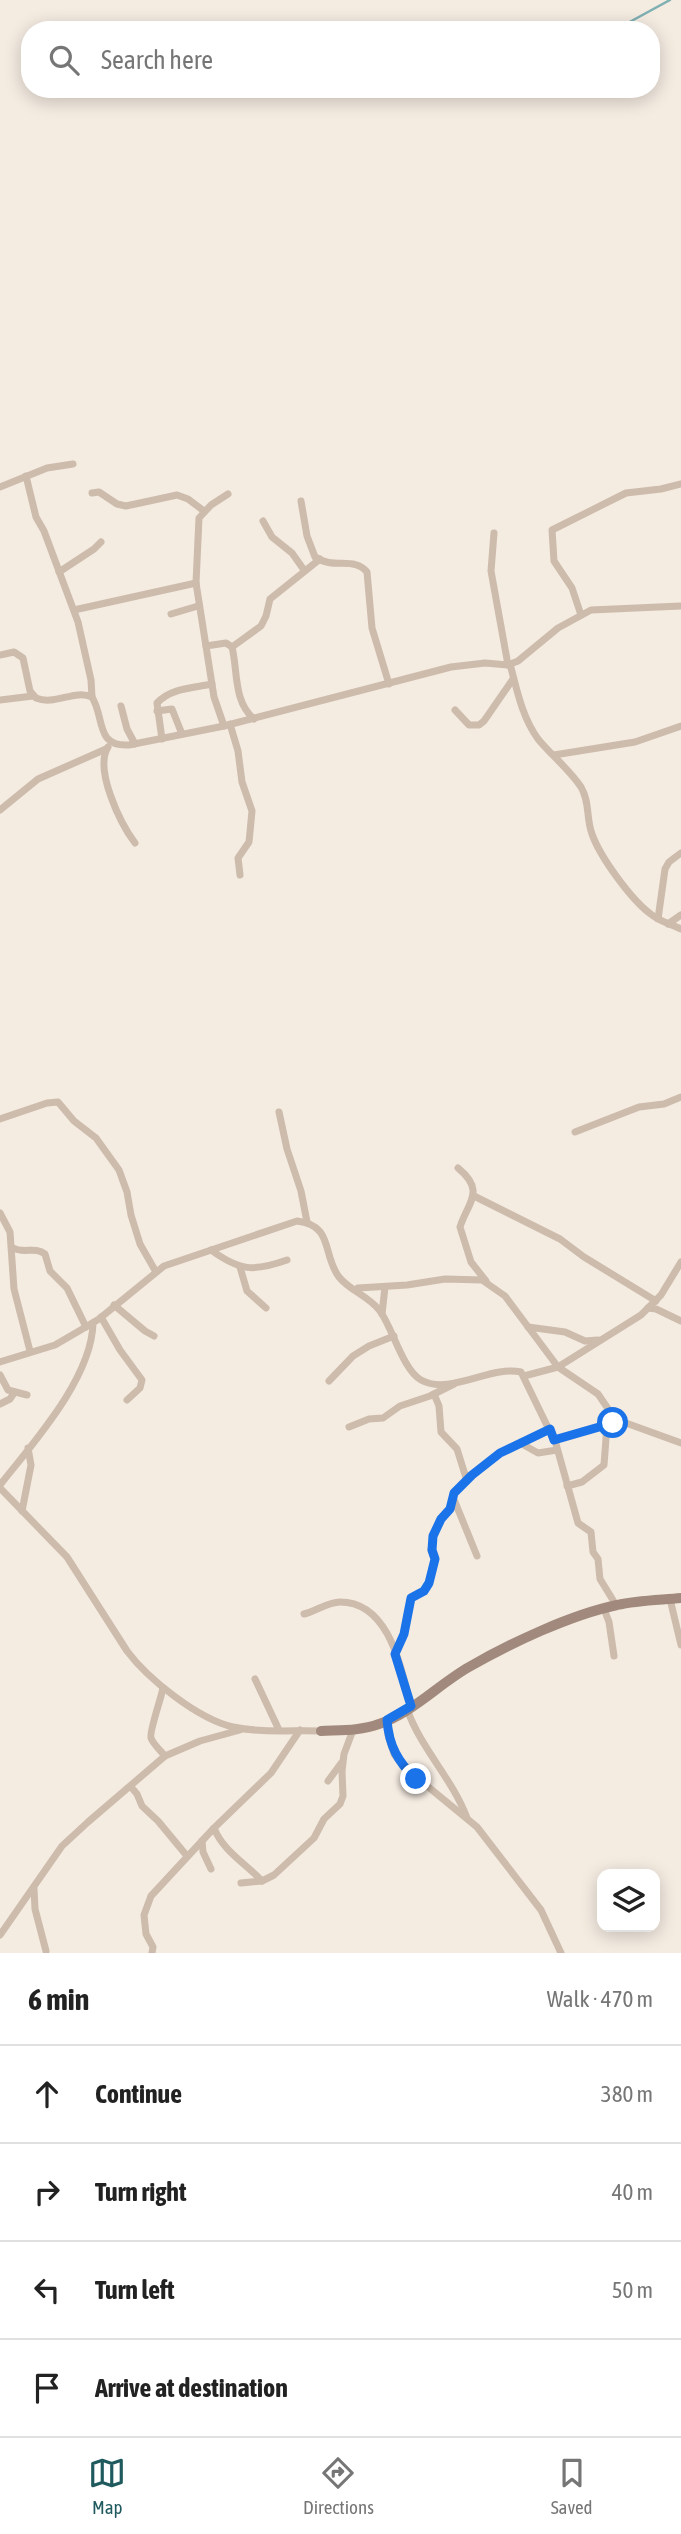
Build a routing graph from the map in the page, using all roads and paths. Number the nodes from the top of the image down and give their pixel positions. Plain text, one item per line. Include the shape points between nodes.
1 (73, 464) dead end
2 (26, 476) junction
3 (681, 485) edge
4 (0, 487) edge
5 (92, 493) dead end
6 (228, 494) dead end
7 (301, 501) dead end
8 (204, 511) junction
9 (263, 521) dead end
10 (494, 533) dead end
11 (101, 542) dead end
12 (320, 559) junction
13 (304, 570) junction
14 (59, 572) junction
15 (195, 583) junction
16 (198, 606) junction
17 (681, 607) edge
18 (74, 610) junction
19 (170, 614) dead end
20 (581, 615) junction
21 (206, 646) junction
22 (232, 647) junction
23 (0, 655) edge
24 (509, 664) junction
25 (513, 678) junction
26 (212, 684) junction
27 (389, 684) junction
28 (33, 696) junction
29 (92, 697) junction
30 (0, 700) edge
31 (121, 706) dead end
32 (455, 710) dead end
33 (157, 711) junction
34 (254, 719) junction
35 (227, 725) junction
36 (681, 726) edge
37 (182, 734) junction
38 (162, 739) junction
39 (135, 744) junction
40 (108, 746) junction
41 (554, 755) junction
42 (0, 810) edge
43 (135, 843) dead end
44 (681, 853) edge
45 (240, 875) dead end
46 (681, 915) edge
47 (658, 919) junction
48 (668, 924) junction
49 (681, 929) edge
50 (681, 1097) edge
51 (279, 1112) dead end
52 (0, 1119) edge
53 (575, 1132) dead end
54 (457, 1168) dead end
55 (474, 1196) junction
56 (0, 1213) edge
57 (307, 1222) junction
58 (12, 1248) junction
59 (211, 1250) junction
60 (286, 1260) dead end
61 (681, 1262) edge
62 (240, 1267) junction
63 (156, 1272) junction
64 (489, 1284) junction
65 (385, 1287) junction
66 (353, 1288) junction
67 (656, 1301) junction
68 (114, 1305) junction
69 (266, 1308) dead end
70 (648, 1308) junction
71 (382, 1314) junction
72 (101, 1317) junction
73 (681, 1321) edge
74 (89, 1325) junction
75 (528, 1327) junction
76 (154, 1336) dead end
77 (394, 1336) junction
78 (601, 1340) junction
79 (30, 1351) junction
80 (0, 1363) edge
81 (558, 1367) junction
82 (0, 1376) edge
83 (524, 1376) junction
84 (329, 1381) dead end
85 (454, 1384) junction
86 (14, 1393) junction
87 (434, 1394) junction
88 (27, 1395) dead end
89 (127, 1401) dead end
90 (0, 1404) edge
91 (621, 1422) junction
92 (607, 1425) junction
93 (349, 1427) dead end
94 (550, 1429) junction
95 (554, 1440) junction
96 (681, 1443) edge
97 (522, 1444) junction
98 (28, 1448) junction
99 (557, 1450) junction
100 (467, 1481) junction
101 (0, 1486) edge
102 (567, 1486) junction
103 (452, 1496) junction
104 (22, 1511) junction
105 (477, 1556) dead end
106 (681, 1598) edge
107 (670, 1599) junction
108 (616, 1605) junction
109 (604, 1609) junction
110 (304, 1614) dead end
111 (680, 1635) edge
112 (681, 1645) edge
113 (395, 1654) junction
114 (614, 1656) dead end
115 (255, 1679) dead end
116 (163, 1688) junction
117 (409, 1707) junction
118 (387, 1720) junction
119 (217, 1721) junction
120 (245, 1728) junction
121 (279, 1730) junction
122 (300, 1730) junction
123 (353, 1730) junction
124 (321, 1731) joint
125 (207, 1739) junction
126 (165, 1756) junction
127 (343, 1759) junction
128 (328, 1781) dead end
129 (131, 1787) junction
130 (467, 1818) junction
131 (214, 1828) junction
132 (202, 1840) junction
133 (187, 1856) junction
134 (211, 1869) dead end
135 (262, 1881) junction
136 (241, 1884) dead end
137 (34, 1888) junction
138 (0, 1934) edge
139 (46, 1951) dead end
140 (152, 1953) edge
141 (561, 1953) edge

1 - 2 street
2 - 4 street
2 - 14 street via 36,517
3 - 20 street via 626,493 552,530 554,561 572,588
5 - 8 street via 126,506 177,495
6 - 8 street
7 - 12 street via 311,549
8 - 15 street via 199,518
9 - 13 street
10 - 24 street via 491,571
11 - 14 street
12 - 13 street
12 - 27 street via 333,565 355,564 367,572 372,628
13 - 22 street via 270,599 261,626
14 - 18 street
15 - 16 street
15 - 18 street
16 - 19 street
16 - 21 street
17 - 20 street via 604,608
18 - 29 street
20 - 24 street
21 - 22 street via 226,643
21 - 26 street
22 - 34 street via 240,695
23 - 28 street via 14,652 23,658
24 - 25 street
24 - 27 street via 461,665
25 - 32 street via 479,724 470,724
25 - 41 street via 529,724
26 - 33 street via 168,694 157,704
26 - 35 street via 217,710
27 - 34 street
28 - 29 street via 47,701 85,694
28 - 30 street
29 - 40 street
31 - 39 street
33 - 37 street via 172,709
33 - 38 street
34 - 35 street
35 - 37 street
35 - 45 street via 238,751 251,811 249,842 238,858
36 - 41 street via 635,741
37 - 38 street
38 - 39 street
39 - 40 street
40 - 42 street via 38,779
40 - 43 street via 103,768 121,821
41 - 47 street via 582,789 591,832 605,857 633,897
44 - 47 street via 665,869
46 - 48 street
47 - 48 street
48 - 49 street
50 - 53 street via 639,1107
51 - 57 street
52 - 63 street via 58,1102 96,1138 119,1170 140,1244
54 - 55 street via 470,1182
55 - 64 street via 460,1227 471,1262
55 - 67 street via 559,1239
56 - 58 street
57 - 59 street via 297,1221
57 - 66 street via 320,1231 340,1279
58 - 74 street via 45,1254 50,1271 67,1288
58 - 79 street via 14,1289
59 - 62 street
59 - 63 street
60 - 62 street via 253,1269
61 - 67 street
62 - 69 street via 247,1291
63 - 68 street
64 - 65 street via 460,1278
64 - 75 street via 505,1296
65 - 66 street
65 - 71 street
66 - 71 street
67 - 70 street
68 - 72 street
68 - 76 street
70 - 73 street
70 - 78 street
71 - 77 street
72 - 74 street
72 - 89 street via 142,1380
74 - 79 street via 55,1345
74 - 98 street via 89,1348 75,1382
75 - 78 street via 565,1332 584,1341
75 - 81 street
77 - 84 street via 353,1356
77 - 85 street via 415,1377 426,1383
78 - 81 street
79 - 80 street
81 - 83 street
81 - 91 street via 605,1400
82 - 86 street
83 - 85 street via 520,1371 489,1374
83 - 94 street
85 - 87 street
86 - 88 street
86 - 90 street
87 - 93 street via 400,1406 383,1418
87 - 100 street via 441,1432 457,1449
91 - 92 street
91 - 96 street
92 - 95 street
92 - 102 street via 604,1465 582,1482
94 - 95 street
94 - 97 street
95 - 99 street
97 - 99 street via 540,1453
97 - 100 street via 493,1458
98 - 101 street
98 - 104 street via 31,1465
99 - 102 street
100 - 103 street
101 - 104 street
102 - 108 street via 578,1523 591,1532 600,1579
103 - 105 street
103 - 113 street via 450,1509 433,1536 435,1559 429,1583 411,1598
104 - 116 street via 68,1557 127,1651
106 - 107 street
107 - 108 street
107 - 111 street
108 - 109 street
109 - 114 street
109 - 117 street via 498,1651
110 - 113 street via 336,1602 360,1607 381,1622
111 - 112 street
113 - 117 street
115 - 121 street
116 - 119 street
116 - 126 street via 150,1734
117 - 118 street
117 - 130 street via 413,1727
118 - 123 street
118 - 130 street via 394,1754 404,1768
119 - 120 street
119 - 125 street
120 - 121 street
120 - 125 street
121 - 122 street
122 - 124 street
122 - 131 street via 271,1773
123 - 124 street
123 - 127 street
125 - 126 street
126 - 129 street
127 - 128 street
127 - 135 street via 340,1804 314,1838
129 - 133 street
129 - 137 street via 62,1846
130 - 141 street via 541,1910
131 - 132 street
131 - 135 street via 223,1847
132 - 133 street
132 - 134 street
133 - 140 street via 146,1905 144,1926
135 - 136 street
137 - 138 street
137 - 139 street

